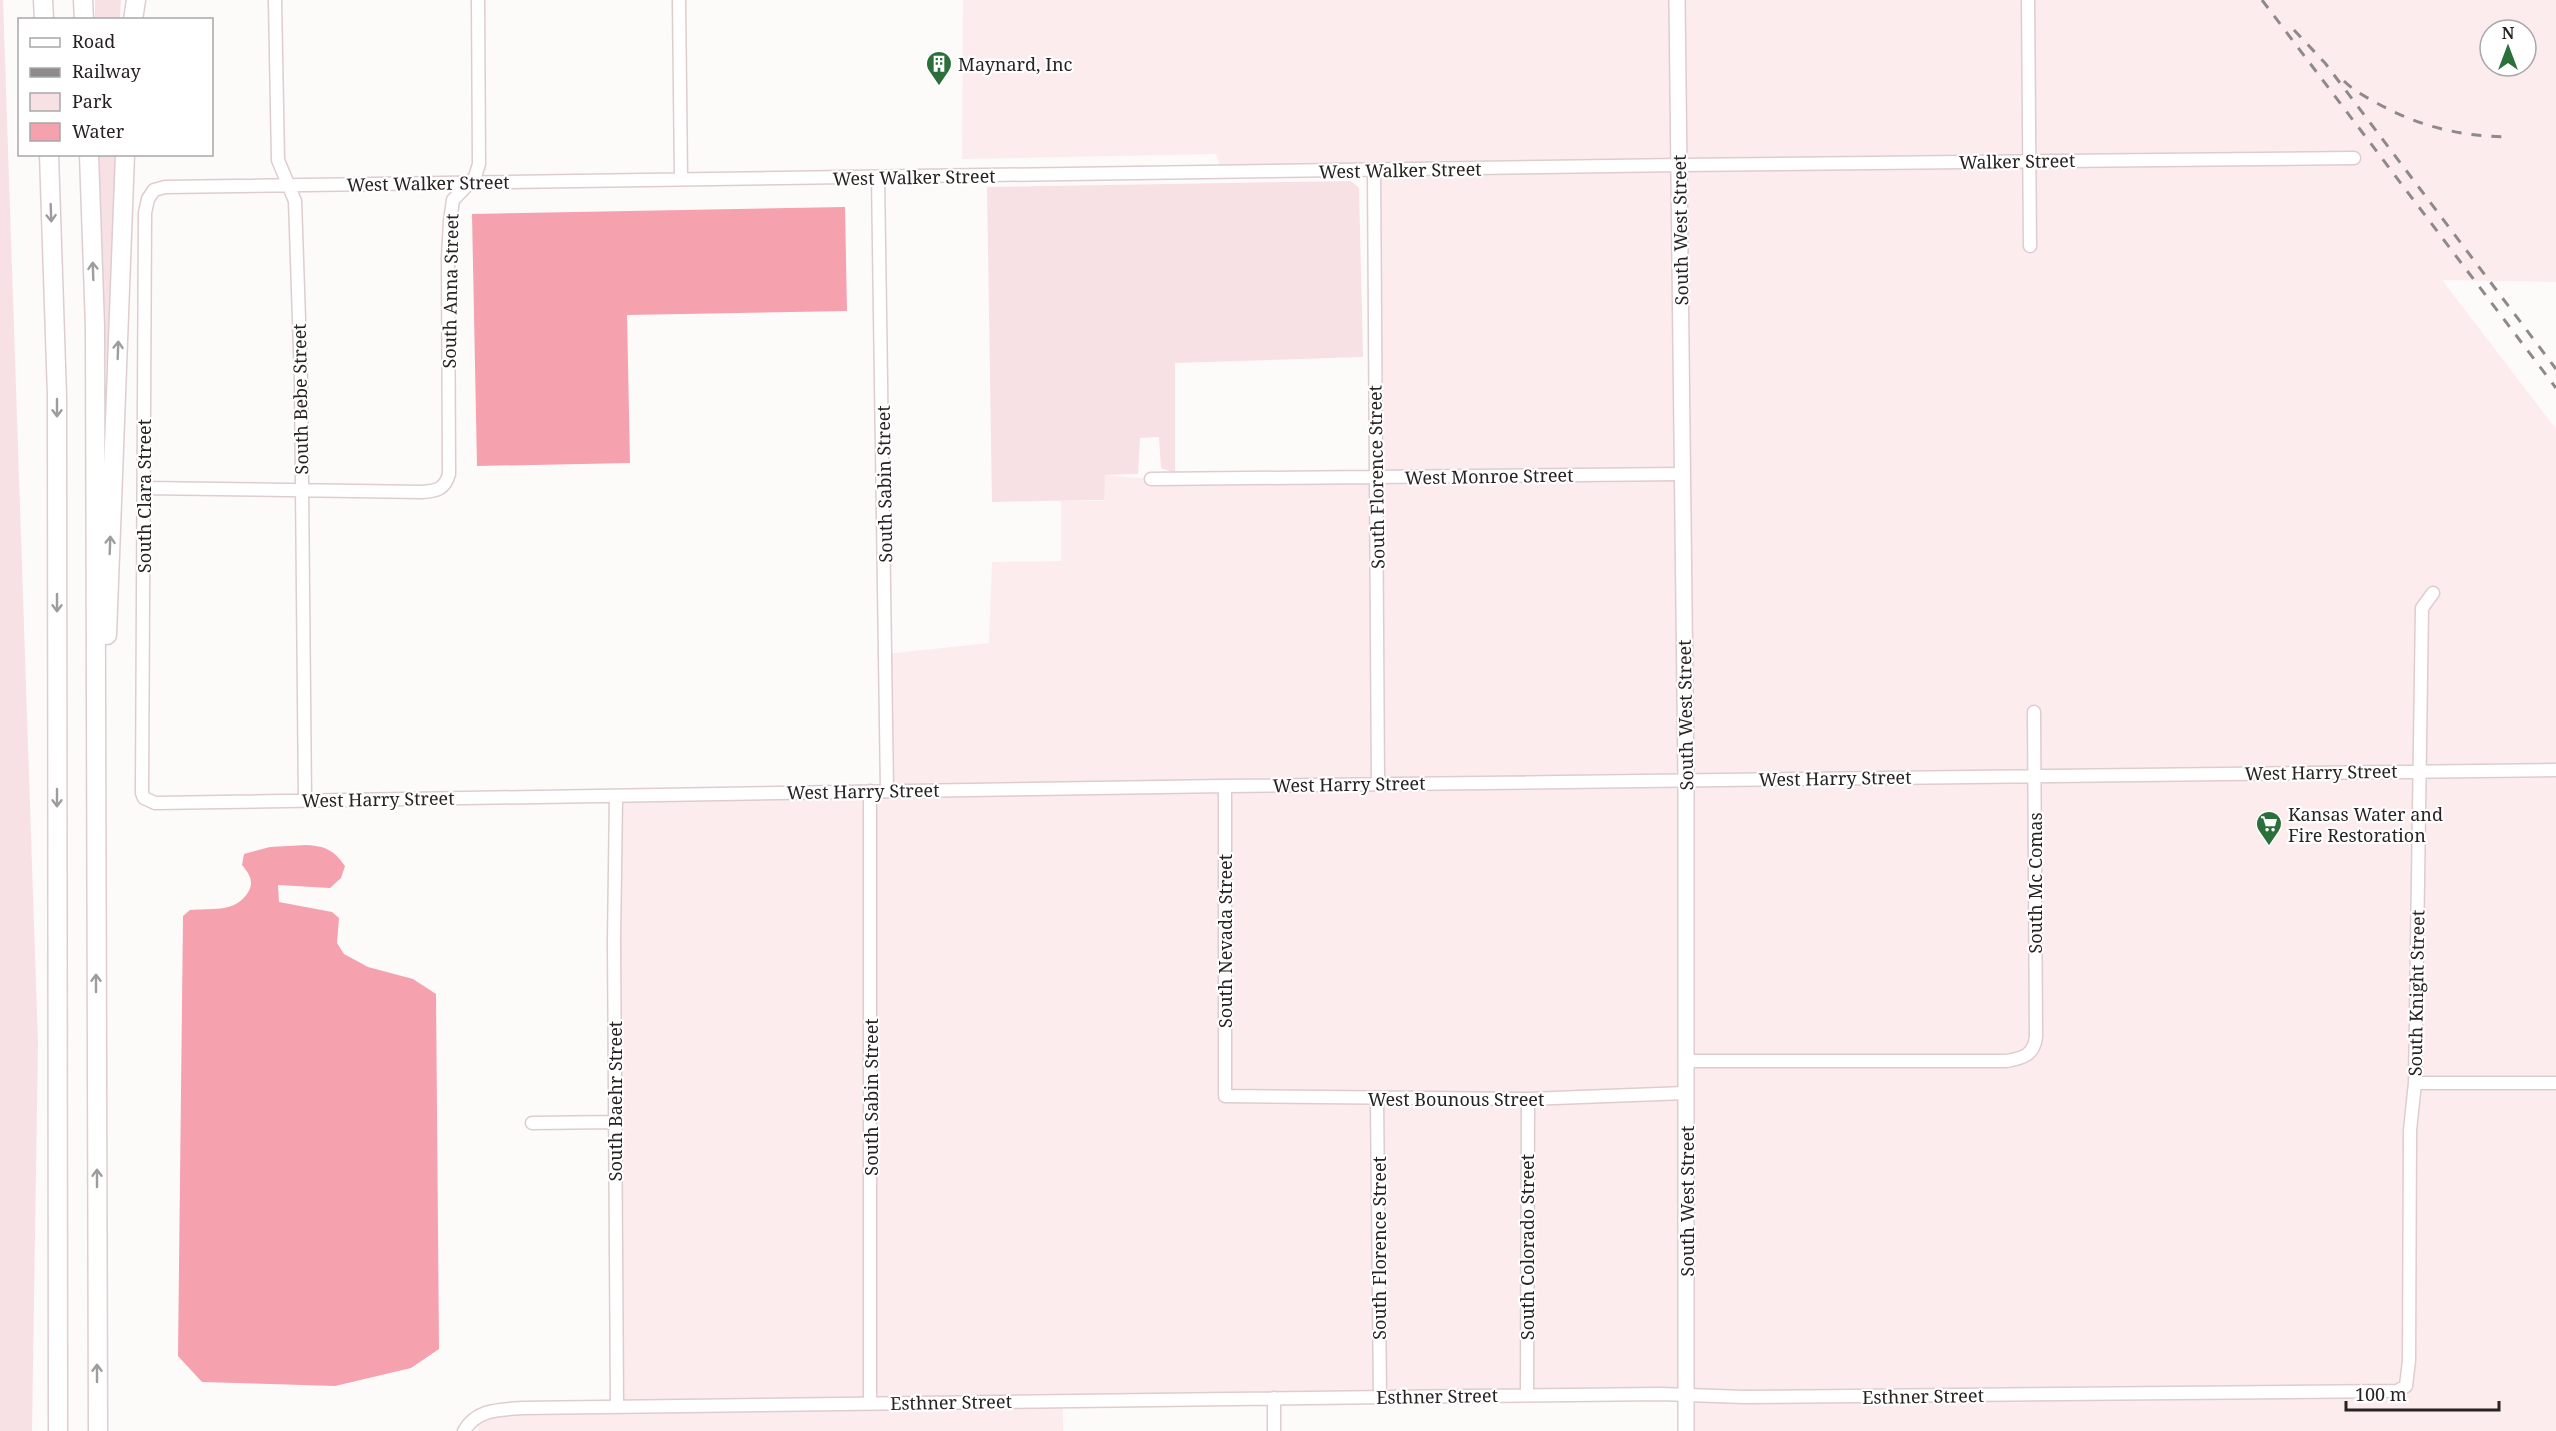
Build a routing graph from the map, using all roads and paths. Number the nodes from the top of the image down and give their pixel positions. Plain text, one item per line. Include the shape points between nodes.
1 (83, 0) edge
2 (130, 0) edge
3 (136, 0) edge
4 (275, 0) edge
5 (478, 0) edge
6 (679, 0) edge
7 (1677, 0) edge
8 (2028, 0) edge
9 (84, 18) edge
10 (132, 18) edge
11 (132, 18) edge
12 (49, 156) edge
13 (89, 156) edge
14 (125, 156) edge
15 (2354, 158) dead end
16 (2030, 161) junction
17 (1680, 165) junction
18 (1374, 170) junction
19 (878, 177) junction
20 (681, 179) junction
21 (469, 183) junction
22 (290, 186) junction
23 (151, 194) joint
24 (2031, 246) dead end
25 (1682, 474) junction
26 (1376, 477) junction
27 (1151, 479) dead end
28 (144, 488) junction
29 (302, 491) junction
30 (2433, 593) dead end
31 (2034, 712) dead end
32 (96, 749) junction
33 (2556, 770) edge
34 (2419, 771) junction
35 (2034, 776) junction
36 (1686, 780) junction
37 (1377, 784) junction
38 (1225, 786) junction
39 (870, 791) junction
40 (887, 791) junction
41 (616, 796) junction
42 (144, 798) joint
43 (305, 801) junction
44 (1686, 1061) junction
45 (2415, 1083) junction
46 (2556, 1083) edge
47 (1686, 1093) junction
48 (1225, 1096) joint
49 (1377, 1099) junction
50 (1528, 1100) junction
51 (615, 1122) junction
52 (532, 1123) dead end
53 (2397, 1391) joint
54 (1527, 1395) junction
55 (1686, 1395) junction
56 (1380, 1397) junction
57 (1275, 1398) junction
58 (870, 1403) junction
59 (617, 1406) junction
60 (58, 1431) edge
61 (98, 1431) edge
62 (464, 1431) edge
63 (1275, 1431) edge
64 (1686, 1431) edge

1 - 9 highway
2 - 10 highway
3 - 11 highway
4 - 22 street, South Bebe Street via 278,160
5 - 21 street, South Anna Street via 479,164
6 - 20 street
7 - 17 main road, South West Street
8 - 16 street
12 -> 60 highway via 57,396
32 -> 13 highway via 95,339
32 -> 14 highway via 104,719
15 - 16 street, Walker Street
16 - 17 street, Walker Street
16 - 24 street
17 - 18 street, West Walker Street
17 - 25 main road, South West Street
18 - 19 street, West Walker Street
18 - 26 street, South Florence Street
19 - 20 street, West Walker Street
19 - 40 street, South Sabin Street
20 - 21 street, West Walker Street
21 - 22 street, West Walker Street
21 - 29 street, South Anna Street via 453,200 450,221 446,483 440,489 423,492
22 - 23 street, West Walker Street via 165,187
22 - 29 street, South Bebe Street via 295,201 297,242
23 - 28 street, South Clara Street via 145,213
25 - 26 street, West Monroe Street
25 - 36 main road, South West Street
26 - 27 street, West Monroe Street
26 - 37 street, South Florence Street
28 - 29 street
28 - 42 street, South Clara Street
29 - 43 street, South Bebe Street
30 - 34 street, South Knight Street via 2422,608
31 - 35 street, South Mc Comas
61 -> 32 highway
33 - 34 street, West Harry Street
34 - 35 street, West Harry Street
34 - 45 street, South Knight Street
35 - 36 street, West Harry Street
35 - 44 street, South Mc Comas via 2036,1037 2035,1046 2025,1058
36 - 37 street, West Harry Street
36 - 44 main road, South West Street
37 - 38 street, West Harry Street
38 - 40 street, West Harry Street
38 - 48 street, South Nevada Street
39 - 40 street, West Harry Street
39 - 41 street, West Harry Street
39 - 58 street, South Sabin Street
41 - 43 street, West Harry Street
41 - 51 street, South Baehr Street
42 - 43 street, West Harry Street via 155,803
44 - 47 main road, South West Street
45 - 46 street
45 - 53 street, South Knight Street via 2410,1130 2409,1379
47 - 50 street, West Bounous Street
47 - 55 main road, South West Street
48 - 49 street, West Bounous Street
49 - 50 street, West Bounous Street
49 - 56 street, South Florence Street
50 - 54 street, South Colorado Street
51 - 52 street
51 - 59 street, South Baehr Street
53 - 55 street, Esthner Street
54 - 55 street, Esthner Street
54 - 56 street, Esthner Street
55 - 64 main road, South West Street
56 - 57 street, Esthner Street
57 - 58 street, Esthner Street
57 - 63 street
58 - 59 street, Esthner Street
59 - 62 street, Esthner Street via 492,1410 471,1421

